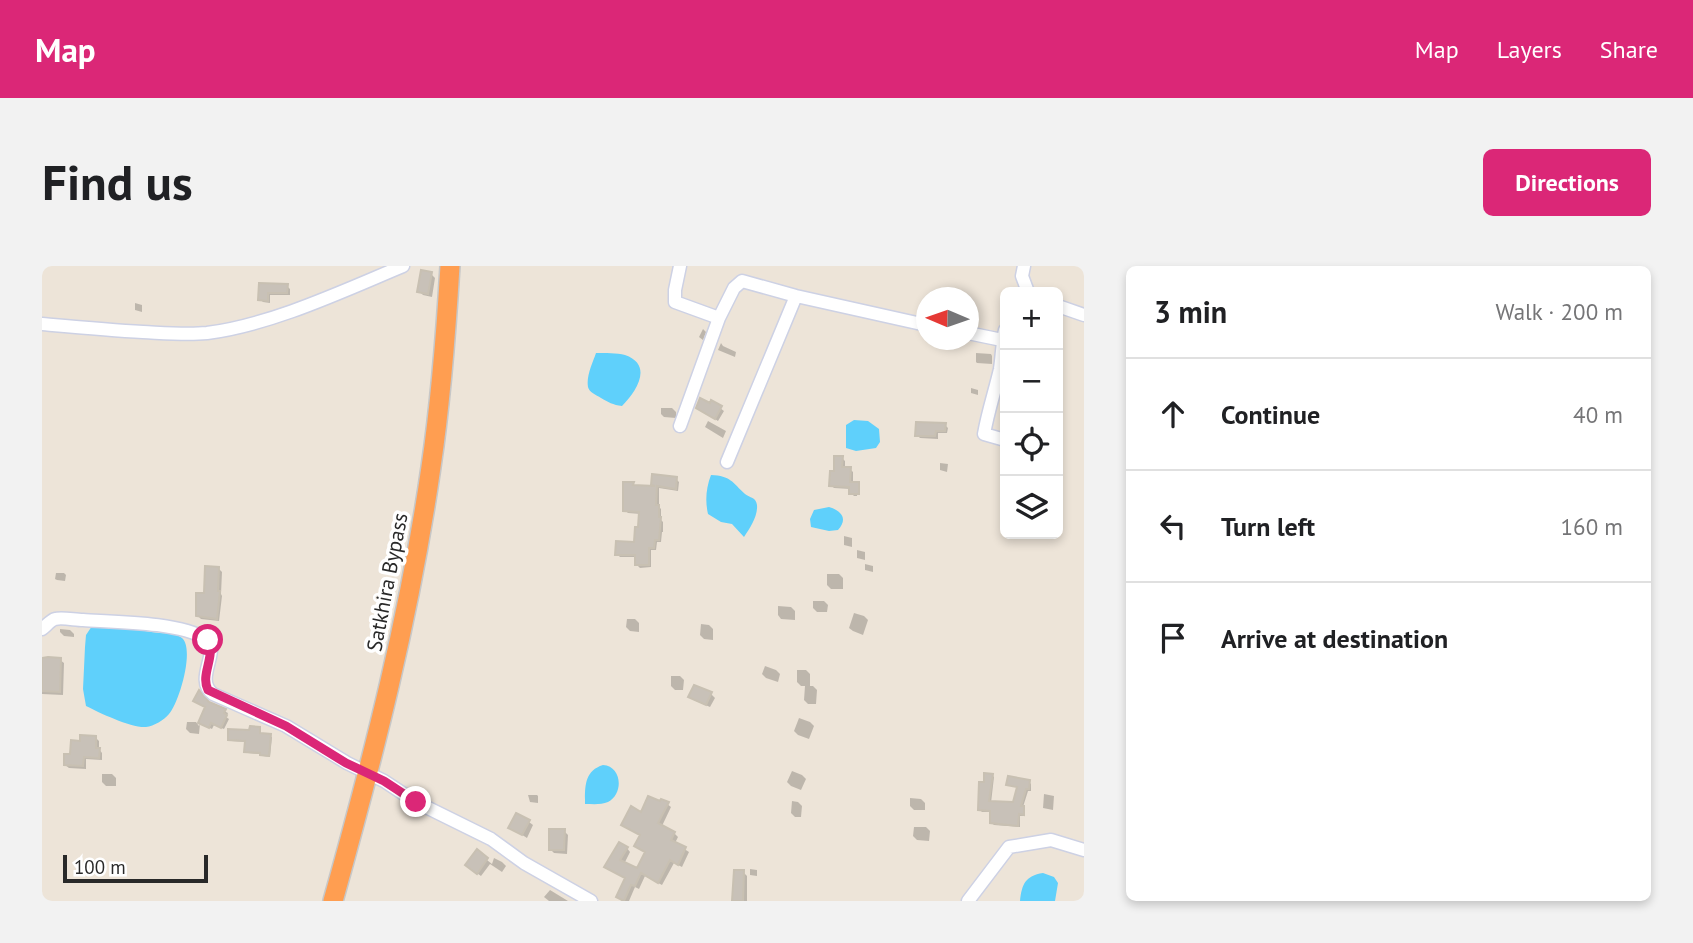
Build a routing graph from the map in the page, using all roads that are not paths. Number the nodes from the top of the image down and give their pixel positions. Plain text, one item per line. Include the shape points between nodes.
1 (403, 266) edge
2 (450, 266) edge
3 (680, 266) edge
4 (1024, 266) edge
5 (1026, 287) edge
6 (796, 296) junction
7 (1063, 308) edge
8 (1084, 316) edge
9 (719, 318) junction
10 (916, 323) edge
11 (42, 324) edge
12 (979, 334) edge
13 (1000, 335) edge
14 (1002, 350) edge
15 (680, 426) dead end
16 (1000, 438) edge
17 (727, 462) dead end
18 (42, 629) edge
19 (368, 774) junction
20 (1084, 850) edge
21 (333, 901) edge
22 (591, 901) edge
23 (968, 901) edge

1 - 11 street via 287,312 206,333
2 - 19 highway, Satkhira Bypass via 427,491 411,588
3 - 9 street via 675,302
4 - 5 street
6 - 9 street via 742,281
6 - 10 street
6 - 17 street
7 - 8 street
9 - 15 street
12 - 13 street
14 - 16 street via 985,433
18 - 19 street via 55,619 140,623 208,640 208,690 286,726
19 - 21 highway, Satkhira Bypass
19 - 22 street via 491,839
20 - 23 street via 1051,840 1009,847

